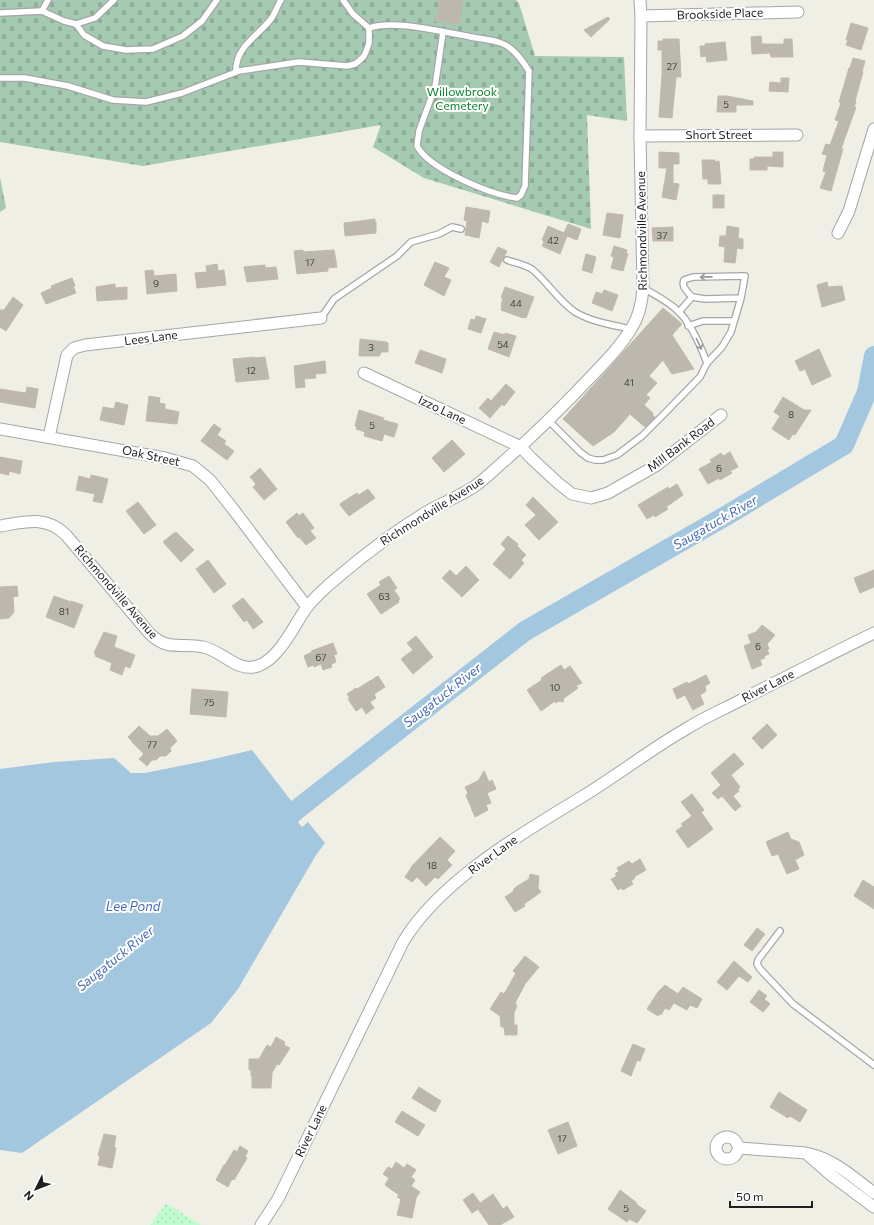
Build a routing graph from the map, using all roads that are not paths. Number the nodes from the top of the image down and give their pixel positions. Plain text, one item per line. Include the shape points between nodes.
1 (48, 0) edge
2 (114, 0) edge
3 (217, 0) edge
4 (281, 0) edge
5 (343, 0) edge
6 (640, 0) edge
7 (42, 11) junction
8 (798, 12) dead end
9 (0, 13) edge
10 (641, 16) junction
11 (76, 24) junction
12 (369, 28) junction
13 (443, 32) junction
14 (236, 72) junction
15 (0, 73) edge
16 (3, 78) edge
17 (874, 129) edge
18 (797, 135) dead end
19 (640, 136) junction
20 (461, 228) dead end
21 (838, 233) dead end
22 (507, 260) dead end
23 (643, 288) junction
24 (692, 297) junction
25 (741, 298) junction
26 (679, 312) junction
27 (321, 318) joint
28 (734, 321) junction
29 (688, 326) junction
30 (632, 329) junction
31 (707, 363) junction
32 (364, 373) dead end
33 (721, 415) dead end
34 (548, 420) junction
35 (0, 429) edge
36 (49, 437) junction
37 (521, 447) junction
38 (0, 526) edge
39 (307, 607) junction
40 (874, 633) edge
41 (780, 931) dead end
42 (874, 1065) edge
43 (739, 1148) dead end
44 (806, 1153) junction
45 (874, 1193) edge
46 (874, 1207) edge
47 (260, 1225) edge

1 - 7 lane
2 - 11 lane via 95,18
3 - 11 lane via 202,21 183,36 153,49 126,50 103,46 84,35
4 - 14 lane via 271,19 246,44 236,63
5 - 12 lane via 353,14
6 - 10 street, Richmondville Avenue
7 - 9 lane
7 - 11 lane
8 - 10 street, Brookside Place
10 - 19 street, Richmondville Avenue
12 - 13 lane via 376,25 391,25
12 - 14 lane via 367,49 364,56 354,64 347,66 298,62
13 - 13 lane via 502,43 519,56 529,71 526,186 517,198 489,190 452,174 426,157 417,146 419,131 435,87
14 - 16 lane via 182,93 146,102 113,100 68,86 25,78
15 - 16 lane
17 - 21 street via 849,211
18 - 19 street, Short Street
19 - 23 street, Richmondville Avenue
20 - 27 lane via 452,227 439,234 411,242 396,256 334,300
22 - 30 lane via 532,269 554,293 586,318
23 - 26 lane
23 - 30 street, Richmondville Avenue via 641,304
24 - 25 lane
25 -> 24 lane via 745,276 688,278 683,283
24 - 26 lane
25 - 28 lane
26 - 29 lane
27 - 36 street, Lees Lane via 74,348 67,355
28 - 29 lane via 703,321
28 - 31 lane via 722,347
29 -> 31 lane via 700,343
30 - 34 street, Richmondville Avenue via 617,350
31 - 34 lane via 700,377 642,436 617,455 603,460 588,458
32 - 37 street, Izzo Lane
33 - 37 street, Mill Bank Road via 657,465 608,493 591,498 572,494
34 - 37 street, Richmondville Avenue
35 - 36 street, Oak Street
36 - 39 street, Oak Street via 165,458 193,466 210,480
37 - 39 street, Richmondville Avenue via 476,485 426,512 373,549 329,585
38 - 39 street, Richmondville Avenue via 41,521 56,525 158,642 171,646 204,647 246,668 265,663 273,656
40 - 47 street, River Lane via 687,728 524,832 447,891 410,931 278,1199
41 - 42 lane via 757,964 793,1004
43 - 44 street
44 - 45 street via 833,1163
44 - 46 street

